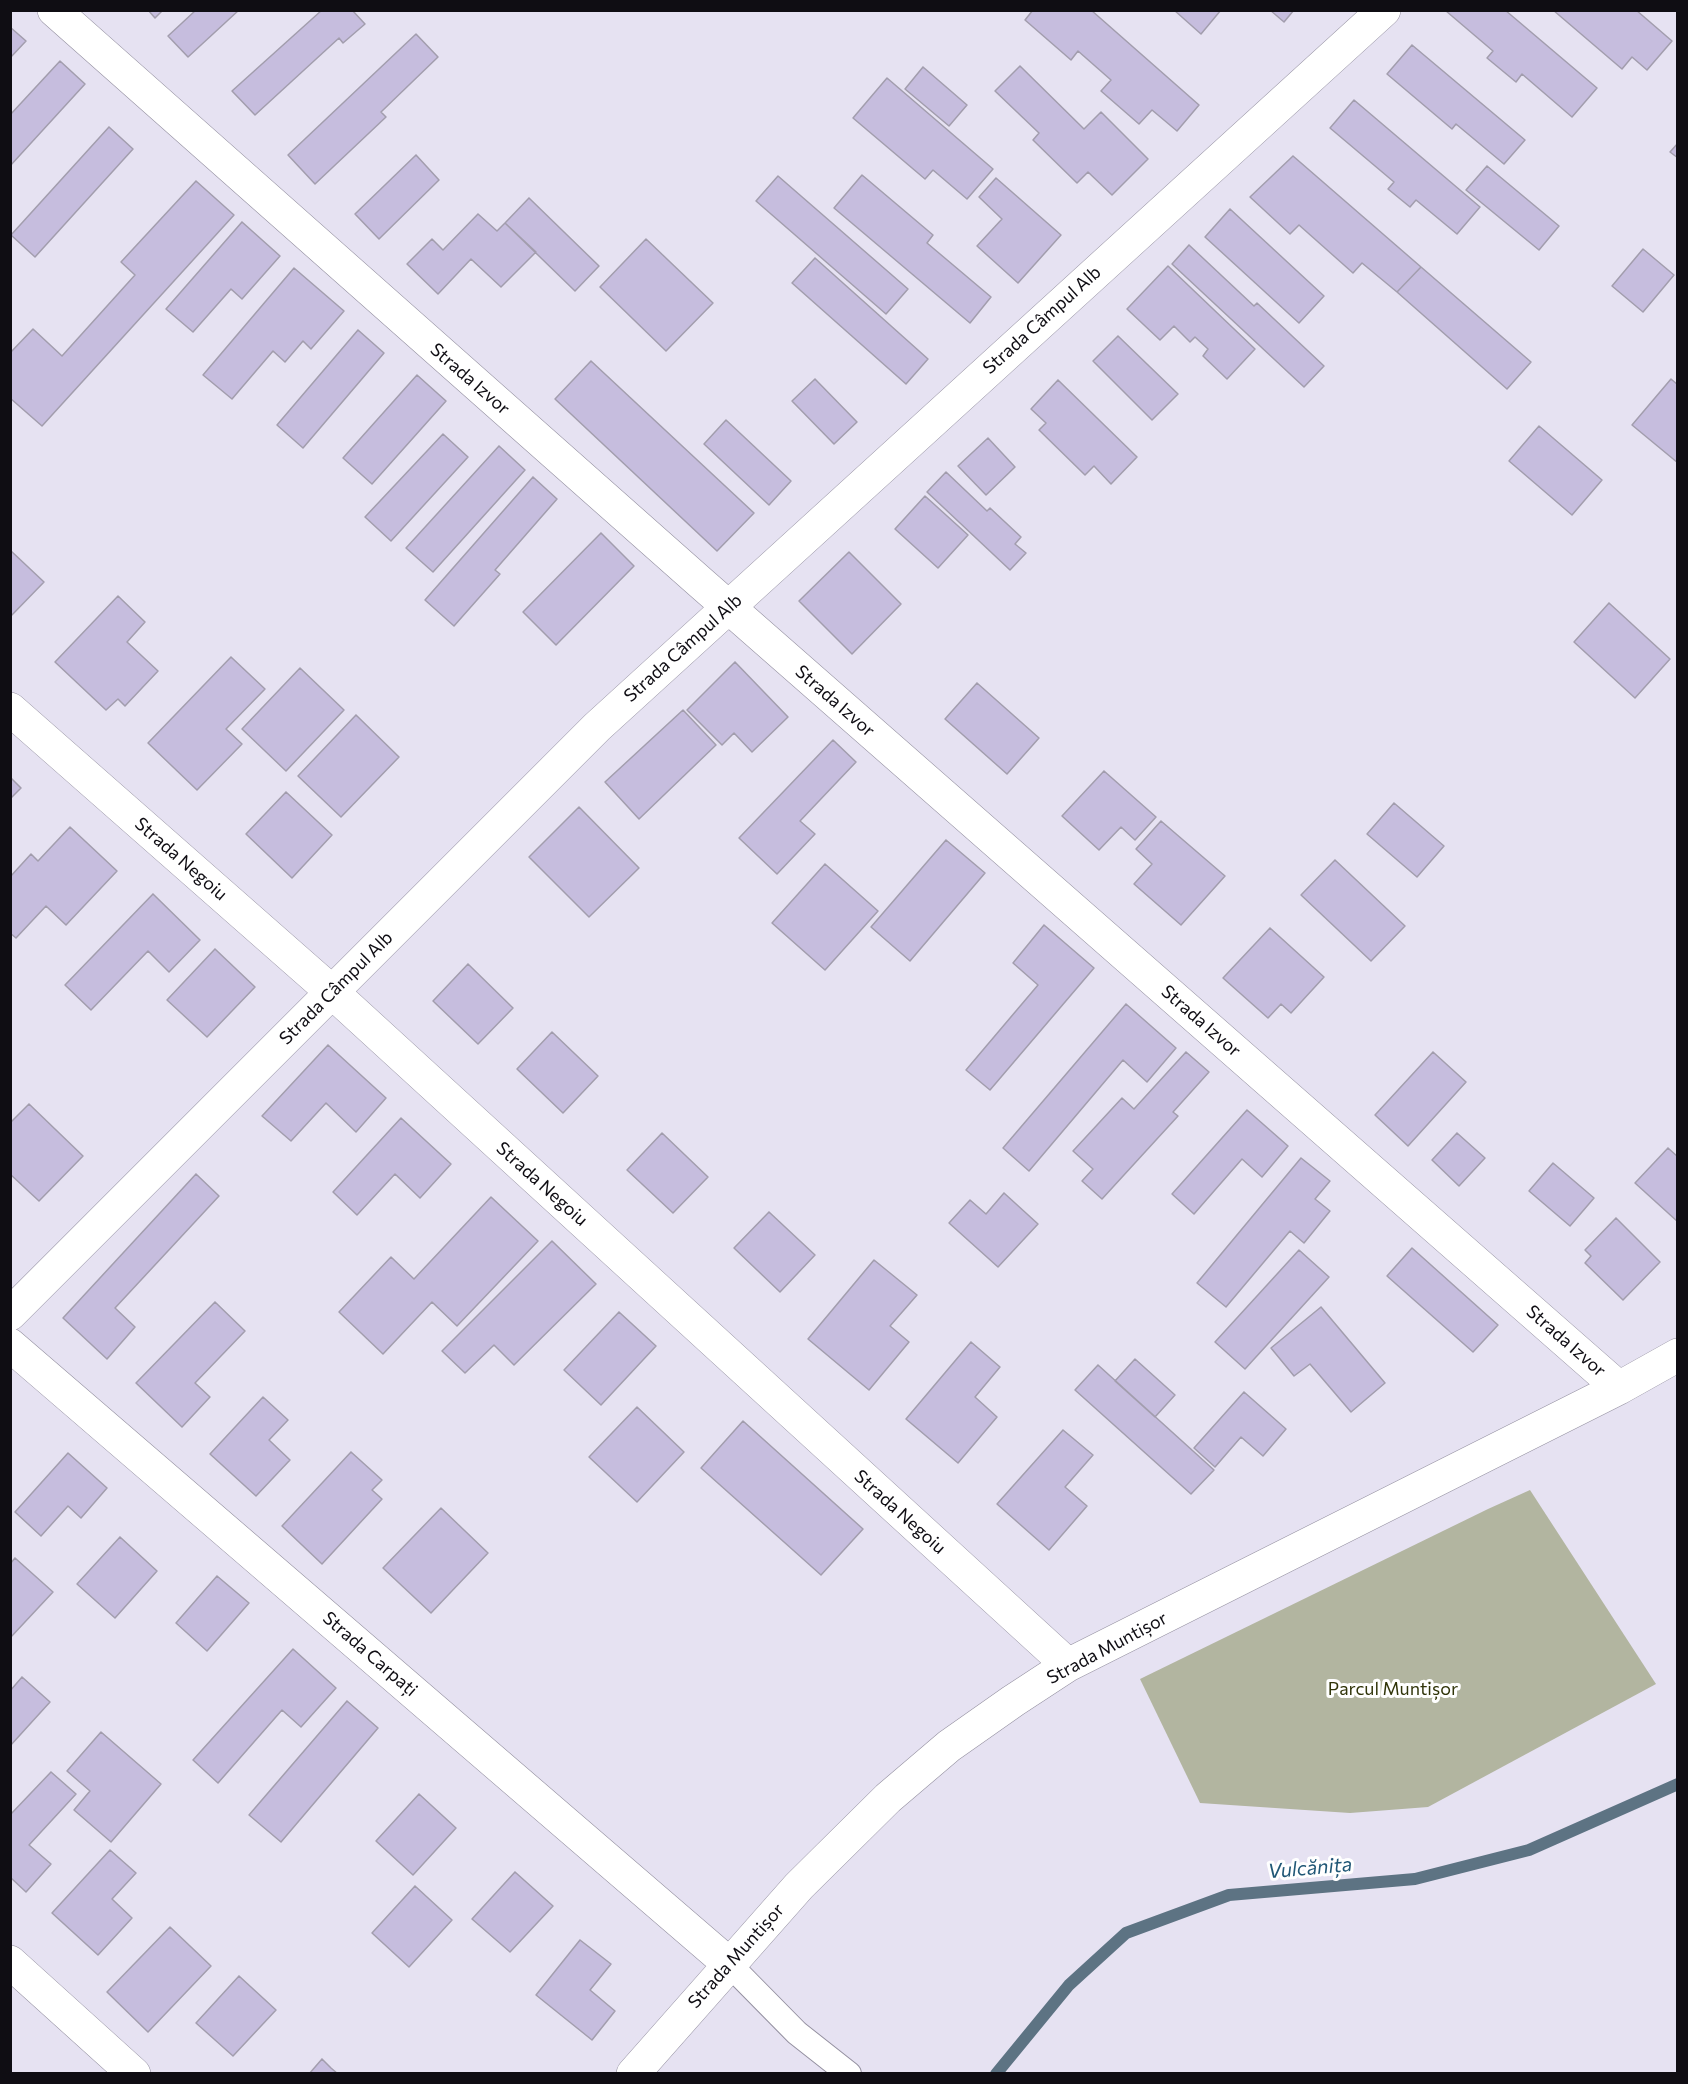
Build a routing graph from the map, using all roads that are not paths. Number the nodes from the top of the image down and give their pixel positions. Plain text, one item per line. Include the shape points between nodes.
1 (54, 10) edge
2 (1384, 10) edge
3 (728, 607) junction
4 (10, 709) edge
5 (332, 992) junction
6 (10, 1314) edge
7 (10, 1345) edge
8 (1677, 1354) edge
9 (1619, 1388) junction
10 (1068, 1665) junction
11 (10, 1962) edge
12 (729, 1964) junction
13 (821, 2065) edge
14 (134, 2073) edge
15 (633, 2073) edge
16 (849, 2073) edge

1 - 3 street, Strada Izvor
2 - 3 street, Strada Câmpul Alb
3 - 5 street, Strada Câmpul Alb via 597,727
3 - 9 street, Strada Izvor
4 - 5 street, Strada Negoiu
5 - 6 street, Strada Câmpul Alb
5 - 10 street, Strada Negoiu
7 - 12 street, Strada Carpați
8 - 9 street, Strada Muntișor
9 - 10 street, Strada Muntișor
10 - 12 street, Strada Muntișor via 949,1746 888,1798 799,1886
11 - 14 street
12 - 13 lane via 797,2032
12 - 15 street, Strada Muntișor
13 - 16 lane

